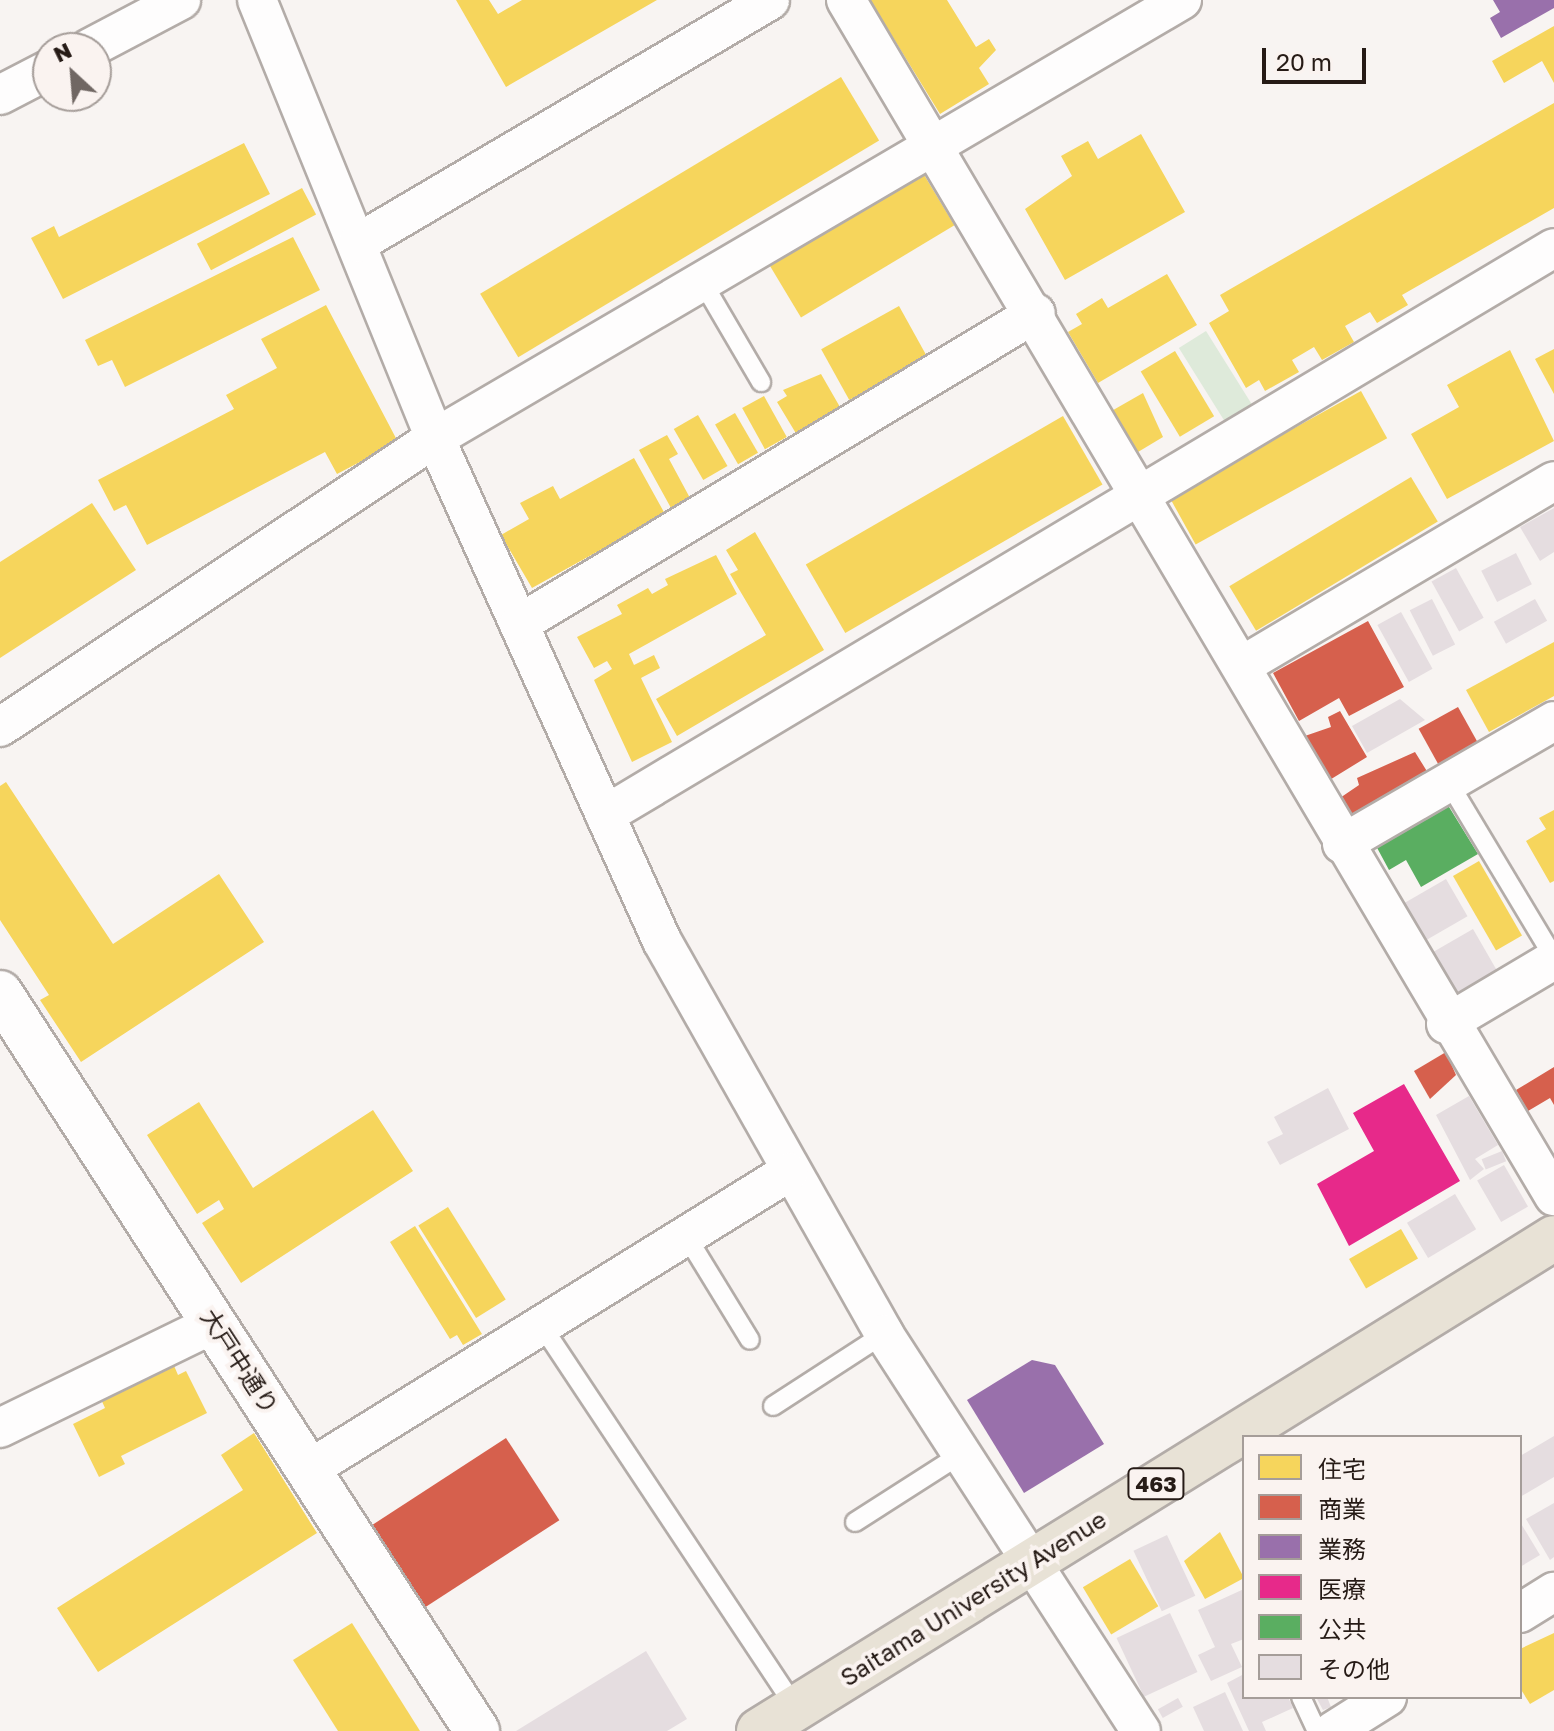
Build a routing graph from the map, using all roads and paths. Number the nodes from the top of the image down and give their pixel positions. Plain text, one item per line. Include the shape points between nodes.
1 (181, 0) edge
2 (257, 0) edge
3 (770, 0) edge
4 (846, 0) edge
5 (1182, 0) edge
6 (112, 36) edge
7 (32, 78) edge
8 (0, 95) edge
9 (937, 145) junction
10 (358, 243) junction
11 (1554, 248) edge
12 (703, 283) junction
13 (1036, 313) junction
14 (761, 382) dead end
15 (435, 438) junction
16 (1554, 481) edge
17 (1141, 492) junction
18 (519, 624) junction
19 (1243, 665) junction
20 (1554, 721) edge
21 (0, 727) edge
22 (1449, 783) junction
23 (605, 815) junction
24 (1342, 844) junction
25 (1554, 959) edge
26 (0, 993) edge
27 (1446, 1024) junction
28 (789, 1172) junction
29 (1554, 1196) edge
30 (685, 1234) junction
31 (1554, 1238) edge
32 (215, 1323) junction
33 (540, 1323) junction
34 (884, 1334) junction
35 (750, 1340) dead end
36 (773, 1406) dead end
37 (0, 1428) edge
38 (963, 1453) junction
39 (311, 1468) junction
40 (855, 1522) dead end
41 (1031, 1560) junction
42 (1554, 1592) edge
43 (1522, 1612) edge
44 (1302, 1699) edge
45 (1384, 1699) edge
46 (796, 1708) junction
47 (477, 1731) edge
48 (759, 1731) edge
49 (1141, 1731) edge
50 (1317, 1731) edge
51 (1333, 1731) edge

1 - 6 street
2 - 10 street
3 - 10 street
4 - 9 street
5 - 9 street
7 - 8 street
9 - 12 street
9 - 13 street
10 - 15 street
11 - 17 street
12 - 14 lane
12 - 15 street
13 - 17 street
13 - 18 street
15 - 18 street
15 - 21 street
16 - 19 street
17 - 19 street
17 - 23 street
18 - 23 street
19 - 24 street
20 - 22 street
22 - 24 street
22 - 25 lane
23 - 28 street via 662,941
24 - 27 street
25 - 27 street
26 - 32 street, 大戸中通り
27 - 29 street
28 - 30 street
28 - 34 street
30 - 33 street
30 - 35 lane
31 - 41 highway, Saitama University Avenue / 463
32 - 37 street
32 - 39 street, 大戸中通り
33 - 39 street
33 - 46 lane
34 - 36 lane
34 - 38 street
38 - 40 lane
38 - 41 street
39 - 47 street, 大戸中通り
41 - 46 highway, Saitama University Avenue / 463
41 - 49 street
42 - 43 street
44 - 50 lane
45 - 51 street
46 - 48 highway, Saitama University Avenue / 463

